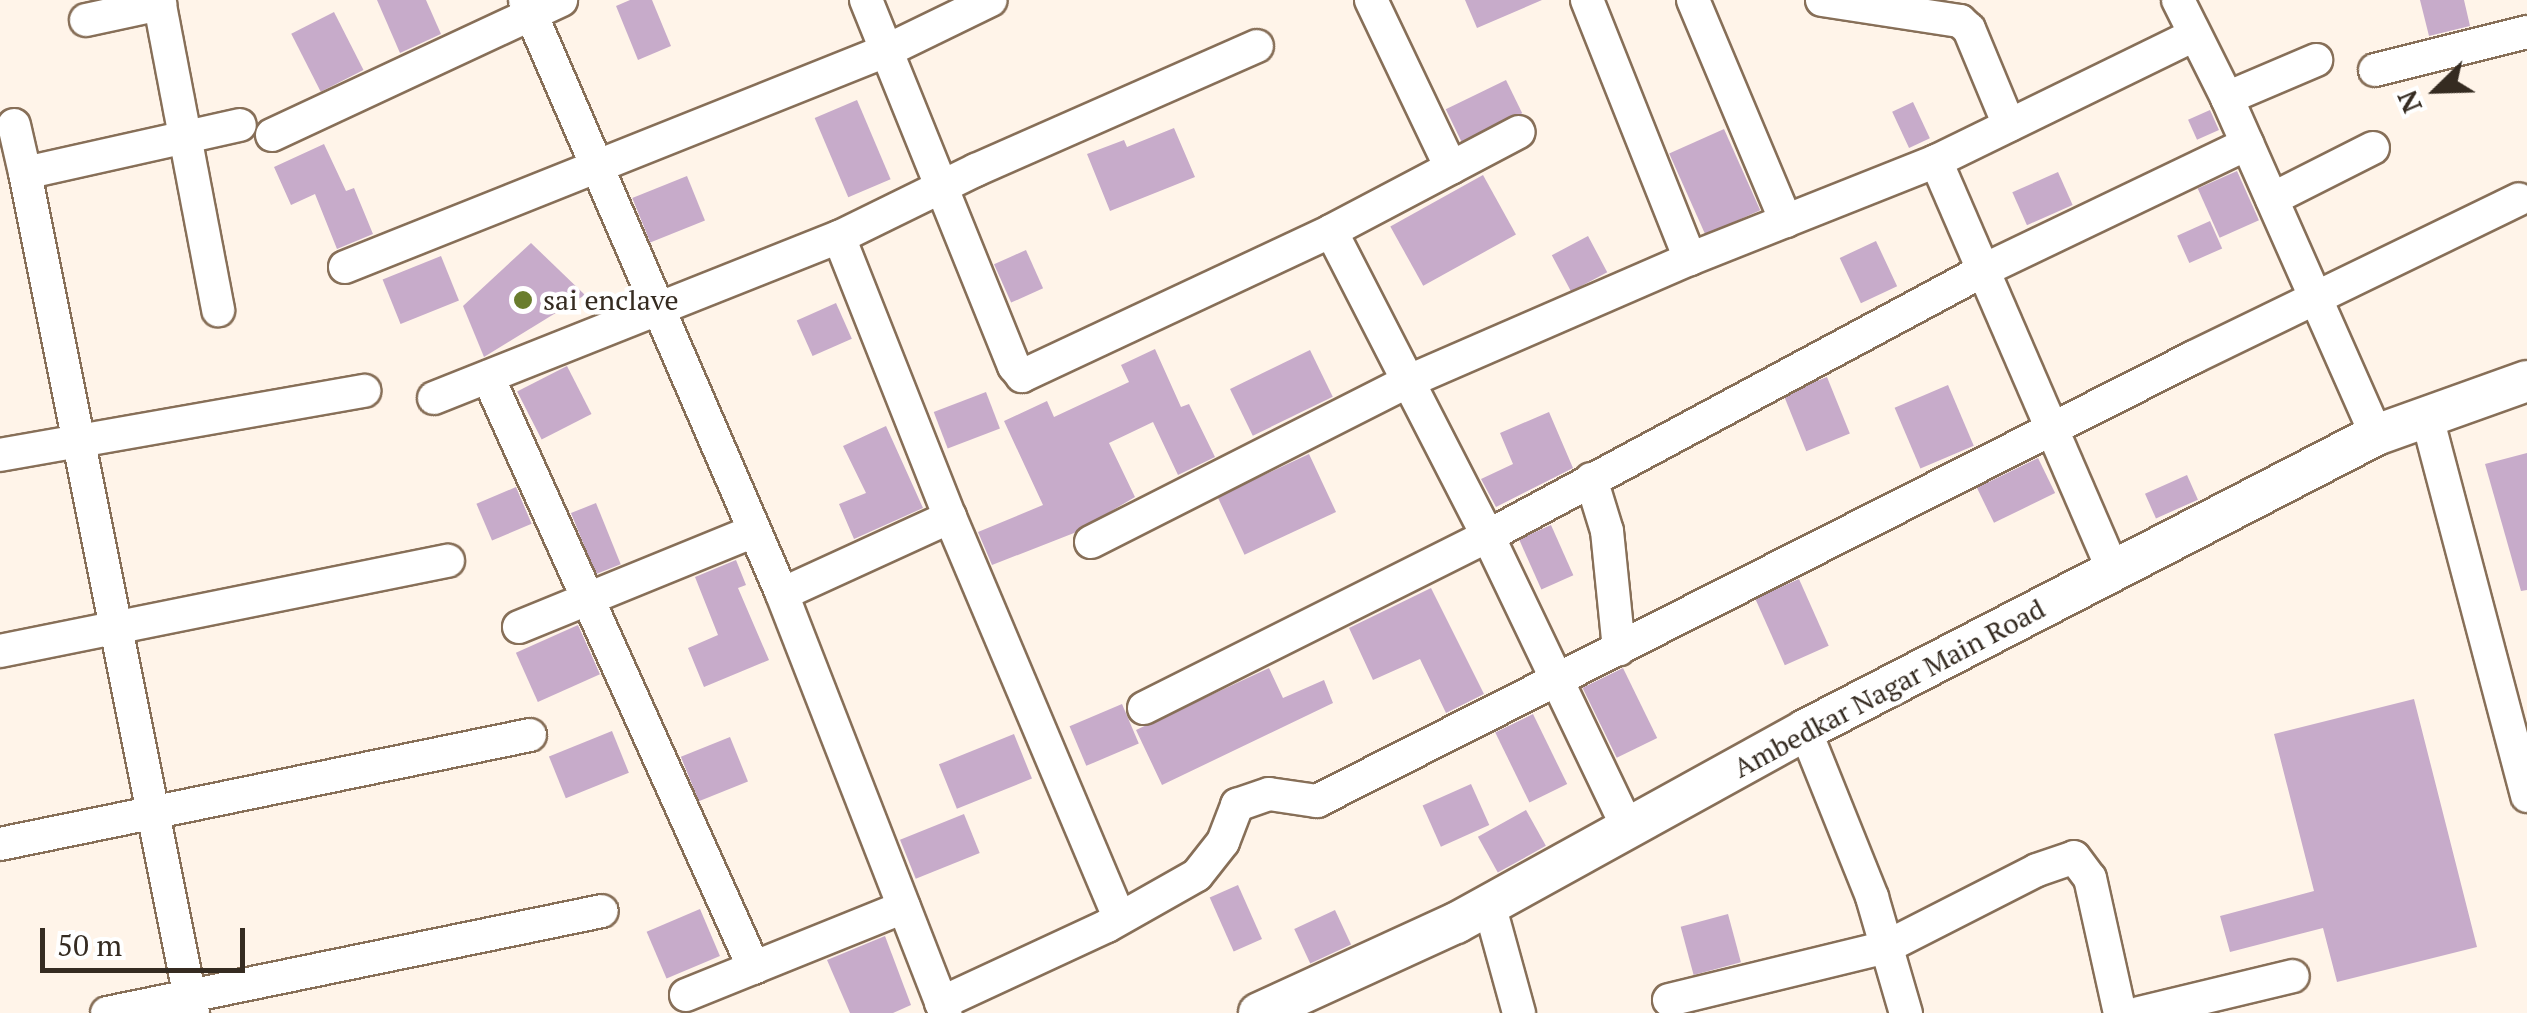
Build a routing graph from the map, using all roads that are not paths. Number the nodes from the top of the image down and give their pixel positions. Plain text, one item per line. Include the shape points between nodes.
1 (866, 0) edge
2 (991, 0) edge
3 (1371, 0) edge
4 (1587, 0) edge
5 (1693, 0) edge
6 (1822, 0) edge
7 (2178, 0) edge
8 (160, 2) edge
9 (539, 5) edge
10 (86, 20) dead end
11 (2527, 32) edge
12 (2194, 36) junction
13 (1258, 46) dead end
14 (888, 50) junction
15 (2316, 60) dead end
16 (2376, 70) dead end
17 (2228, 98) junction
18 (14, 125) dead end
19 (240, 125) dead end
20 (2010, 125) junction
21 (1520, 132) dead end
22 (272, 135) dead end
23 (184, 137) junction
24 (2247, 144) junction
25 (2373, 148) dead end
26 (1936, 161) junction
27 (596, 166) junction
28 (1451, 168) junction
29 (25, 173) junction
30 (944, 186) junction
31 (2272, 199) junction
32 (2519, 199) dead end
33 (1786, 221) junction
34 (1331, 231) junction
35 (839, 238) junction
36 (1690, 259) junction
37 (344, 267) dead end
38 (1984, 270) junction
39 (2318, 297) junction
40 (657, 308) junction
41 (218, 310) dead end
42 (488, 377) junction
43 (1410, 381) junction
44 (2527, 381) edge
45 (364, 391) dead end
46 (434, 398) dead end
47 (2427, 417) junction
48 (2054, 428) junction
49 (2376, 435) junction
50 (77, 439) junction
51 (0, 455) edge
52 (1591, 480) junction
53 (950, 517) junction
54 (754, 531) junction
55 (1488, 536) junction
56 (1091, 542) dead end
57 (448, 561) dead end
58 (2113, 570) junction
59 (782, 594) junction
60 (585, 596) junction
61 (519, 627) dead end
62 (116, 628) junction
63 (1618, 649) junction
64 (0, 652) edge
65 (1556, 680) junction
66 (1144, 708) dead end
67 (1805, 730) junction
68 (530, 735) dead end
69 (2527, 796) edge
70 (155, 812) junction
71 (1626, 826) junction
72 (0, 844) edge
73 (1490, 904) junction
74 (904, 908) junction
75 (602, 911) dead end
76 (1119, 918) junction
77 (1886, 946) junction
78 (754, 968) junction
79 (2294, 976) dead end
80 (686, 995) dead end
81 (1669, 1000) dead end
82 (191, 1004) edge
83 (1298, 1006) edge
84 (943, 1008) edge
85 (107, 1013) edge
86 (1259, 1013) edge
87 (1519, 1013) edge
88 (1906, 1013) edge
89 (2120, 1013) edge
90 (2139, 1013) edge

1 - 14 street
2 - 14 street
3 - 28 street
4 - 36 street
5 - 33 street
6 - 20 street via 1960,22
7 - 12 street
8 - 10 street
8 - 23 street
9 - 22 street
9 - 27 street
11 - 16 street
12 - 17 street
12 - 20 street
13 - 30 street
14 - 27 street
14 - 30 street
15 - 17 street
17 - 24 street
18 - 29 street
19 - 23 street
20 - 26 street
21 - 28 street
23 - 29 street
23 - 41 street
24 - 31 street
24 - 38 street
25 - 31 street
26 - 33 street
26 - 38 street
27 - 37 street
27 - 40 street
28 - 34 street
29 - 50 street
30 - 34 street via 1022,376
30 - 35 street
31 - 39 street
32 - 39 street
33 - 36 street
34 - 43 street
35 - 40 street
35 - 53 street
36 - 43 street
38 - 48 street
38 - 52 street
39 - 48 street
39 - 49 street
40 - 42 street
40 - 54 street
42 - 46 street
42 - 60 street
43 - 55 street
43 - 56 street
44 - 47 street, Ambedkar Nagar Main Road
45 - 50 street
47 - 49 street, Ambedkar Nagar Main Road
47 - 69 street
48 - 58 street
48 - 63 street
49 - 58 street, Ambedkar Nagar Main Road
50 - 51 street
50 - 62 street
52 - 55 street
52 - 63 street via 1606,531
53 - 59 street
53 - 76 street
54 - 59 street
54 - 60 street
55 - 65 street
55 - 66 street
57 - 62 street
58 - 67 street, Ambedkar Nagar Main Road
59 - 74 street
60 - 61 street
60 - 78 street
62 - 64 street
62 - 70 street
63 - 65 street
65 - 71 street
65 - 76 street via 1317,802 1269,794 1237,805 1223,842 1197,876
67 - 71 street, Ambedkar Nagar Main Road
67 - 77 street
68 - 70 street
70 - 72 street
70 - 82 street
71 - 73 street, Ambedkar Nagar Main Road
73 - 83 street, Ambedkar Nagar Main Road
73 - 87 street
74 - 78 street
74 - 84 street
75 - 82 street
76 - 84 street
77 - 81 street
77 - 88 street
77 - 89 street via 2074,857 2090,878
78 - 80 street
79 - 90 street
82 - 85 street
83 - 86 street, Ambedkar Nagar Main Road

